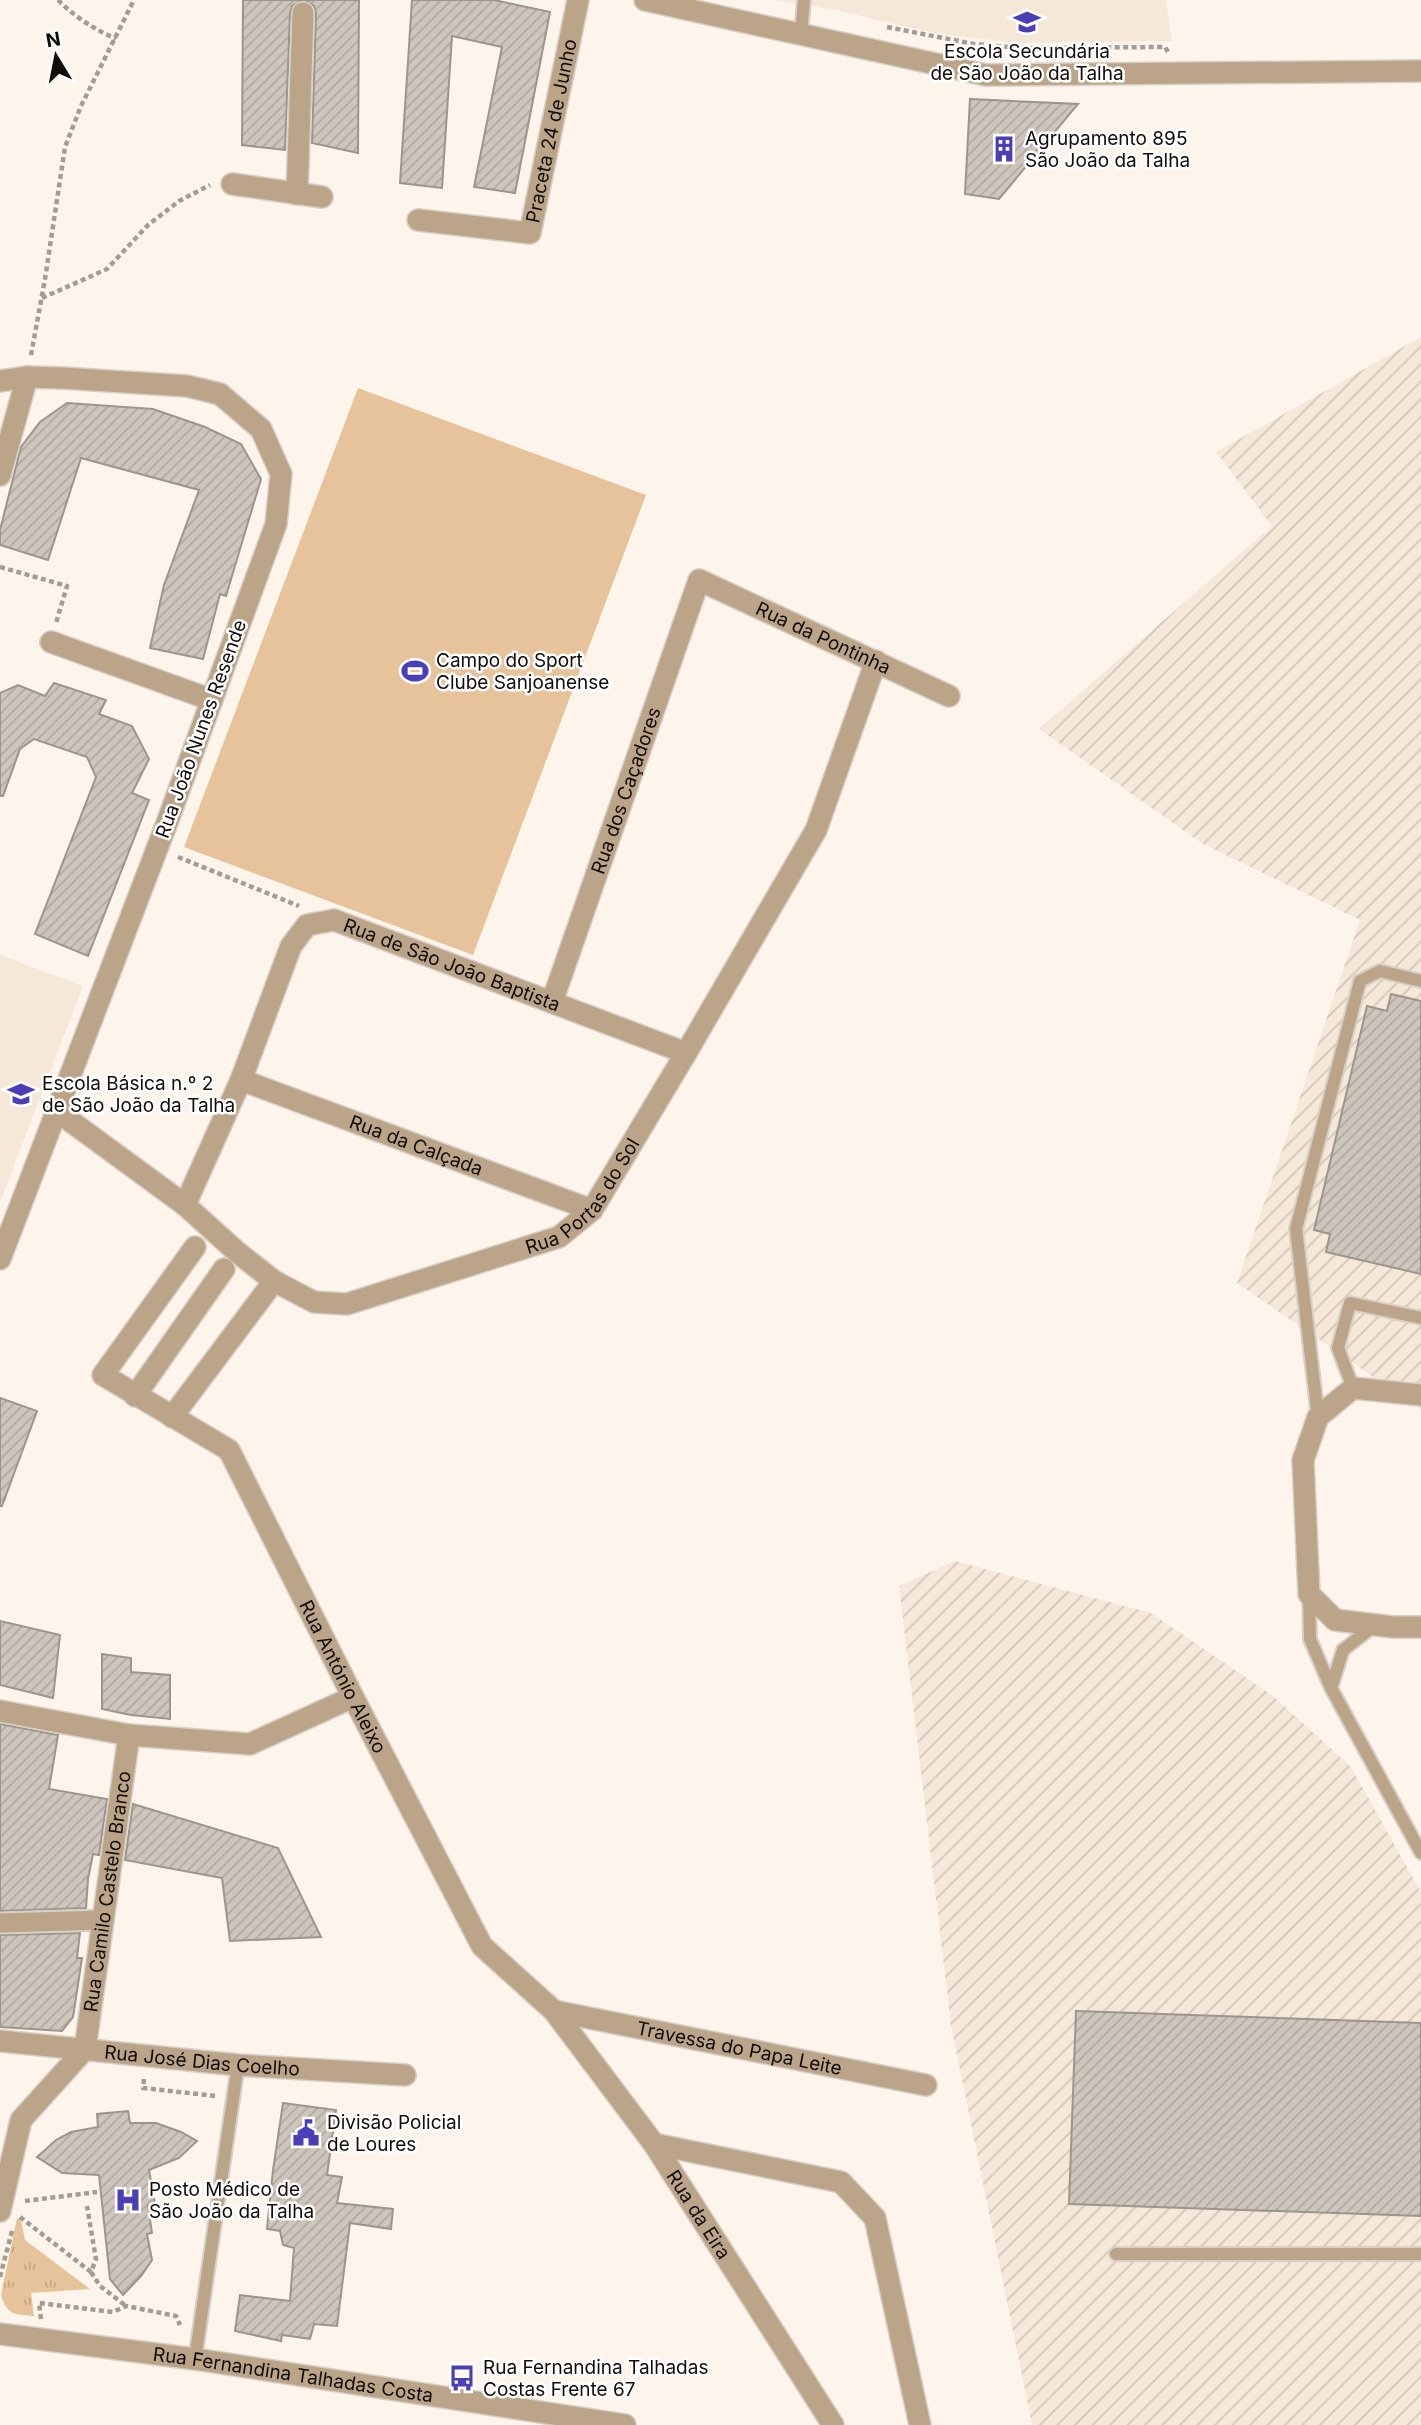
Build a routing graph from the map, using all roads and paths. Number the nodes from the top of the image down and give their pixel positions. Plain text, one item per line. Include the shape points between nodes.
1 (58, 0) edge
2 (134, 0) edge
3 (579, 0) edge
4 (645, 0) edge
5 (804, 0) edge
6 (303, 13) dead end
7 (883, 26) dead end
8 (801, 35) junction
9 (116, 39) junction
10 (1020, 48) dead end
11 (1421, 71) edge
12 (232, 184) joint
13 (298, 194) junction
14 (322, 197) dead end
15 (418, 220) dead end
16 (42, 298) junction
17 (27, 377) junction
18 (0, 381) edge
19 (0, 475) edge
20 (0, 567) edge
21 (699, 580) joint
22 (51, 642) joint
23 (876, 662) junction
24 (949, 696) dead end
25 (212, 700) junction
26 (157, 848) junction
27 (334, 919) junction
28 (1421, 981) edge
29 (552, 1002) junction
30 (686, 1053) junction
31 (241, 1080) junction
32 (58, 1112) junction
33 (185, 1205) junction
34 (592, 1210) junction
35 (195, 1247) dead end
36 (0, 1259) edge
37 (224, 1269) dead end
38 (275, 1281) junction
39 (1421, 1318) edge
40 (1353, 1388) junction
41 (1421, 1395) edge
42 (135, 1396) junction
43 (172, 1417) junction
44 (1318, 1417) junction
45 (1309, 1594) junction
46 (1375, 1625) junction
47 (1421, 1627) edge
48 (1331, 1688) junction
49 (353, 1697) junction
50 (0, 1711) edge
51 (128, 1735) junction
52 (1421, 1853) edge
53 (103, 1920) junction
54 (0, 1923) edge
55 (554, 2011) junction
56 (0, 2041) edge
57 (85, 2049) junction
58 (146, 2068) dead end
59 (237, 2071) junction
60 (405, 2075) dead end
61 (926, 2085) dead end
62 (654, 2144) junction
63 (9, 2186) edge
64 (97, 2192) dead end
65 (87, 2206) dead end
66 (0, 2211) edge
67 (1116, 2254) dead end
68 (1421, 2254) edge
69 (91, 2272) junction
70 (0, 2277) edge
71 (126, 2306) junction
72 (29, 2319) dead end
73 (181, 2328) dead end
74 (0, 2334) edge
75 (195, 2359) junction
76 (625, 2425) edge
77 (833, 2425) edge
78 (920, 2425) edge

1 - 9 path via 96,30
2 - 9 path
3 - 15 street, Praceta 24 de Junho via 530,233
4 - 8 street
5 - 8 lane
6 - 13 street
7 - 10 path
8 - 11 street via 986,75
9 - 16 path via 65,147
12 - 13 street
12 - 16 path via 209,185 179,201 107,270
13 - 14 street
16 - 17 path
17 - 18 street, Rua João Nunes Resende
17 - 19 street
17 - 25 street, Rua João Nunes Resende via 187,386 220,394 261,429 281,474 276,524
20 - 22 path via 67,586
21 - 23 street, Rua da Pontinha
21 - 29 street, Rua dos Caçadores
22 - 25 street
23 - 24 street, Rua da Pontinha
23 - 30 street, Rua Portas do Sol via 816,830
25 - 26 street, Rua João Nunes Resende
26 - 27 path
26 - 32 street, Rua João Nunes Resende
27 - 29 street, Rua de São João Baptista
27 - 31 street, Rua de São João Baptista via 307,925 291,946
28 - 44 lane via 1380,971 1360,981 1296,1229
29 - 30 street, Rua de São João Baptista
30 - 34 street, Rua Portas do Sol
31 - 33 street, Rua de São João Baptista
31 - 34 street, Rua da Calçada
32 - 33 street, Rua Portas do Sol
32 - 36 street, Rua João Nunes Resende
33 - 38 street, Rua Portas do Sol
34 - 38 street, Rua Portas do Sol via 559,1237 347,1304 314,1302
35 - 42 street, Rua António Aleixo via 103,1375
37 - 42 street
38 - 43 street
39 - 40 lane via 1350,1303 1338,1348
40 - 41 street
40 - 44 street
42 - 43 street, Rua António Aleixo
43 - 49 street, Rua António Aleixo via 229,1450
44 - 45 street via 1303,1460
45 - 46 street via 1335,1620
45 - 48 lane via 1310,1639
46 - 47 street
46 - 48 lane via 1343,1650
48 - 52 lane
49 - 51 street via 250,1744
49 - 55 street, Rua António Aleixo via 482,1946
50 - 51 street
51 - 53 street, Rua Camilo Castelo Branco
53 - 54 street
53 - 57 street, Rua Camilo Castelo Branco
55 - 61 street, Travessa do Papa Leite
55 - 62 street, Rua da Eira
56 - 57 street, Rua José Dias Coelho
57 - 59 street, Rua José Dias Coelho
57 - 63 street via 21,2120
58 - 59 path via 143,2088 227,2097 230,2075
59 - 60 street, Rua José Dias Coelho
59 - 75 lane
62 - 77 street, Rua da Eira
62 - 78 street via 841,2182 875,2218
63 - 64 path via 19,2202
63 - 66 street
65 - 69 path via 96,2259
67 - 68 lane
69 - 70 path via 16,2214
69 - 71 path via 100,2286
71 - 72 path via 113,2312 39,2303 41,2320
71 - 73 path via 176,2316
74 - 75 street, Rua Fernandina Talhadas Costa
75 - 76 street, Rua Fernandina Talhadas Costa

